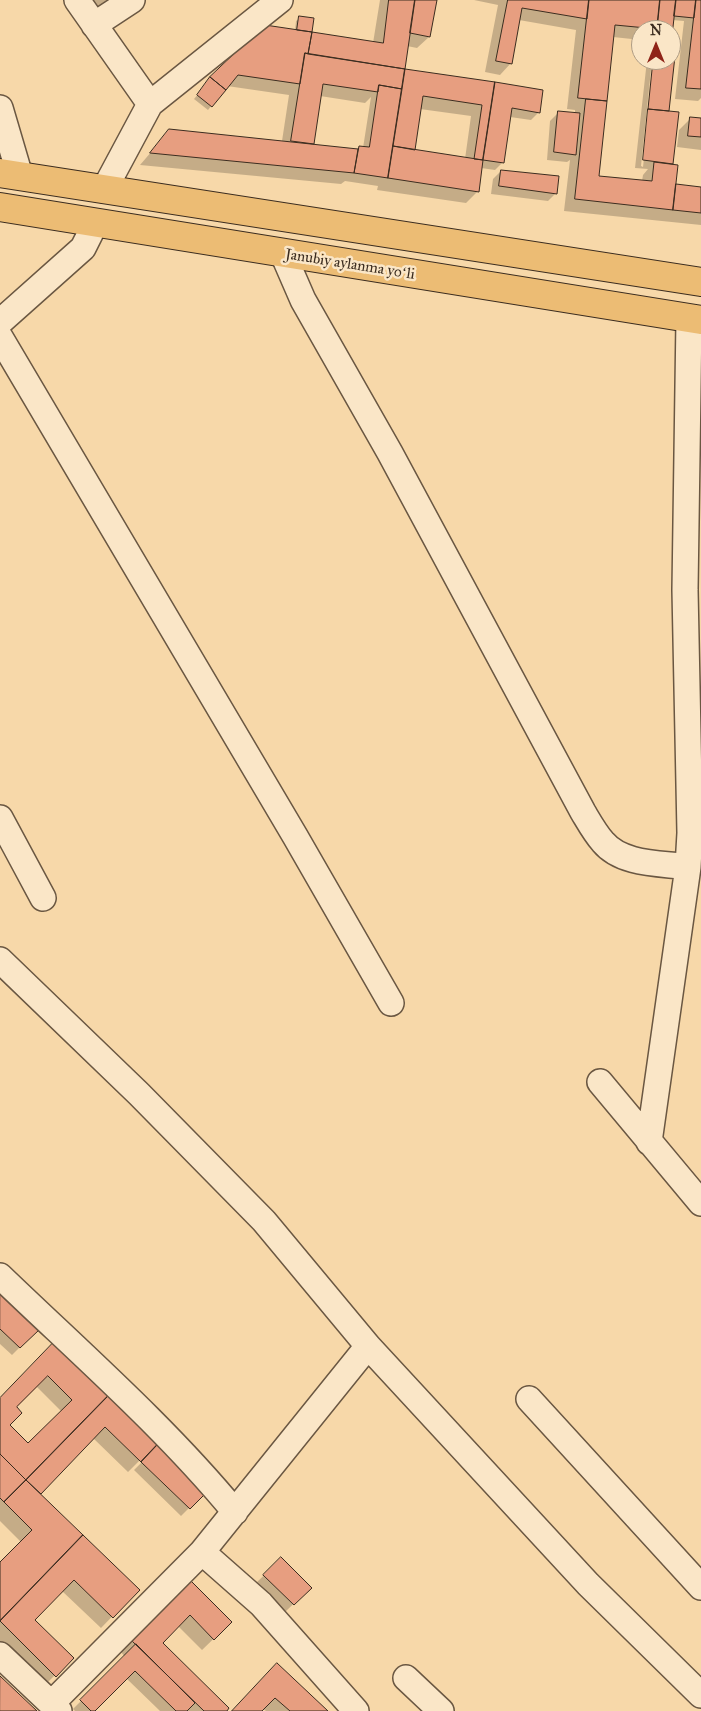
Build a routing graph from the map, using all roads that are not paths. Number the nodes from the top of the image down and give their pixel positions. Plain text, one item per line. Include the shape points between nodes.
1 (76, 0) edge
2 (132, 0) edge
3 (280, 0) edge
4 (94, 25) junction
5 (150, 104) junction
6 (0, 108) edge
7 (10, 175) edge
8 (104, 190) junction
9 (0, 207) edge
10 (96, 222) junction
11 (283, 254) junction
12 (701, 282) edge
13 (695, 320) edge
14 (0, 322) edge
15 (0, 338) edge
16 (0, 818) edge
17 (696, 832) edge
18 (688, 867) junction
19 (43, 898) dead end
20 (0, 960) edge
21 (391, 1003) dead end
22 (600, 1082) dead end
23 (649, 1142) junction
24 (701, 1203) edge
25 (0, 1276) edge
26 (368, 1346) junction
27 (529, 1399) dead end
28 (235, 1512) junction
29 (202, 1552) junction
30 (701, 1587) edge
31 (0, 1655) edge
32 (406, 1678) dead end
33 (701, 1695) edge
34 (55, 1707) edge
35 (356, 1711) edge
36 (441, 1711) edge

1 - 4 street
2 - 4 street
3 - 5 street
4 - 5 street
5 - 8 street
6 - 7 street
7 - 8 highway
8 - 12 highway
9 - 10 highway, Janubiy aylanma yoʻli
10 - 11 highway, Janubiy aylanma yoʻli
10 - 14 street via 83,248
11 - 13 highway, Janubiy aylanma yoʻli
11 - 18 street via 303,300 390,453 583,812 603,843 632,859
13 - 17 street via 685,590
15 - 21 street
16 - 19 street
17 - 18 street
18 - 23 street
20 - 26 street via 264,1221
22 - 23 street
23 - 24 street
25 - 28 street via 142,1413
26 - 28 street
26 - 33 street via 588,1584
27 - 30 street
28 - 29 street
29 - 34 street
29 - 35 street via 261,1604
31 - 34 street
32 - 36 street

